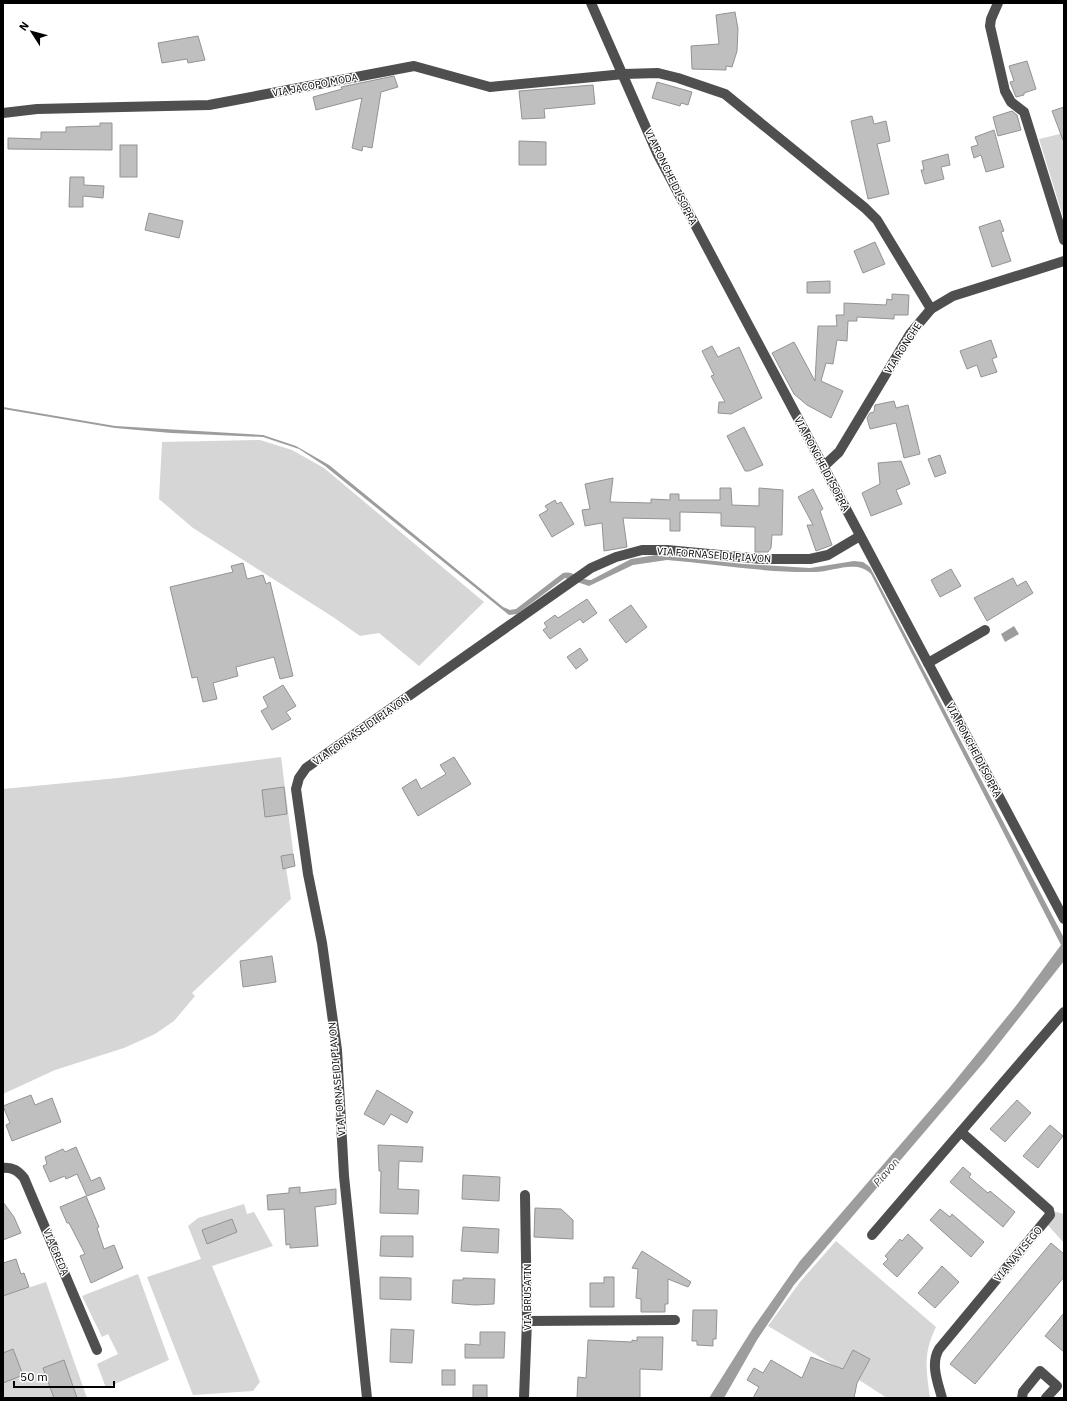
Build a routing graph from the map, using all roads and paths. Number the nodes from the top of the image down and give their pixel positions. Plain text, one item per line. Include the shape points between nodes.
1 (591, 3) edge
2 (998, 3) edge
3 (624, 74) junction
4 (3, 113) edge
5 (1064, 240) edge
6 (1064, 261) edge
7 (931, 310) junction
8 (824, 466) junction
9 (860, 536) junction
10 (985, 630) dead end
11 (928, 663) junction
12 (1064, 919) edge
13 (1064, 1012) edge
14 (961, 1132) junction
15 (3, 1168) edge
16 (525, 1195) dead end
17 (872, 1235) dead end
18 (675, 1320) dead end
19 (527, 1321) junction
20 (97, 1350) dead end
21 (367, 1398) edge
22 (524, 1398) edge
23 (942, 1398) edge
24 (1022, 1398) edge
25 (1046, 1398) edge

1 - 3 street, VIA RONCHE DI SOPRA
2 - 5 street via 990,26 1004,85 1009,99 1024,112
3 - 4 street, VIA JACOPO MODA via 490,87 414,66 209,105 37,109
3 - 7 street, VIA JACOPO MODA via 658,73 720,92 732,100 873,215
3 - 8 street, VIA RONCHE DI SOPRA via 658,156
6 - 7 street, VIA RONCHE via 953,296
7 - 8 street, VIA RONCHE via 910,334 839,452
8 - 9 street, VIA RONCHE DI SOPRA
9 - 11 street, VIA RONCHE DI SOPRA
9 - 21 street, VIA FORNASE DI PIAVON via 828,555 810,559 762,559 667,550 642,550 616,557 591,568 306,768 299,778 296,789 337,1050 344,1176
10 - 11 street
11 - 12 street, VIA RONCHE DI SOPRA
13 - 14 street
14 - 17 street
14 - 23 street, VIA NAVISEGO via 1049,1210 1050,1215 939,1349 935,1368
15 - 20 street, VIA CREDA via 17,1170 24,1178
16 - 19 street, VIA BRUSATIN
18 - 19 street
19 - 22 street, VIA BRUSATIN
24 - 25 street via 1023,1392 1040,1371 1057,1386

